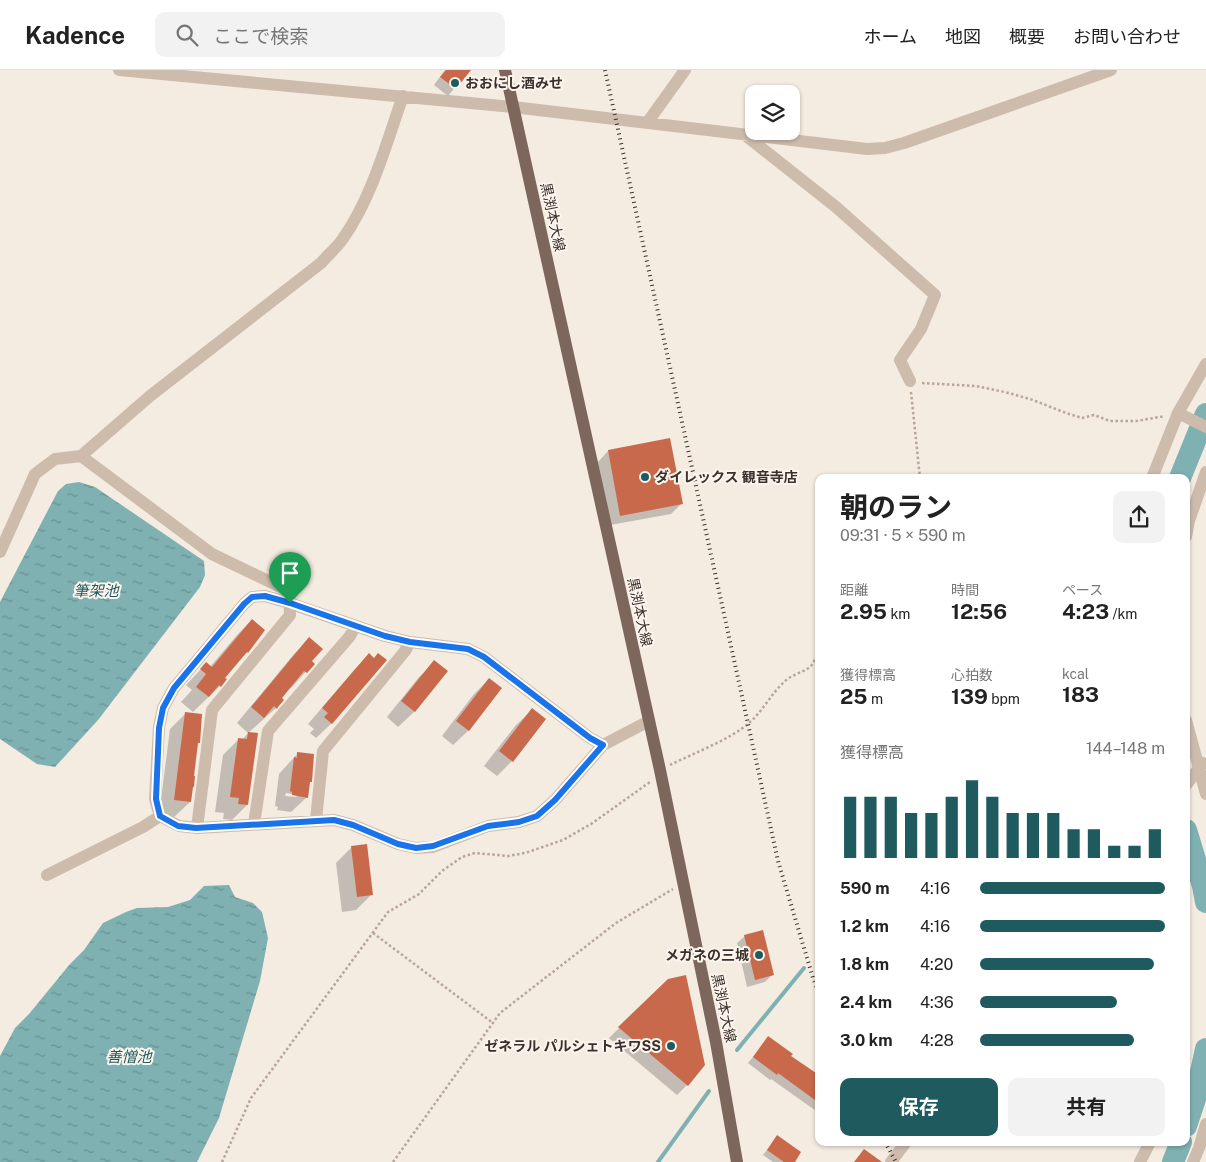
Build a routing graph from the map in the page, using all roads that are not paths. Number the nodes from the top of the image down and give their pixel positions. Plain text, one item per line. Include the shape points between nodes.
1 (119, 70) edge
2 (505, 70) edge
3 (685, 70) edge
4 (1111, 70) edge
5 (403, 96) junction
6 (513, 107) junction
7 (647, 123) junction
8 (745, 135) edge
9 (751, 140) edge
10 (789, 140) edge
11 (1206, 364) edge
12 (910, 382) road end
13 (1178, 413) junction
14 (1206, 427) edge
15 (81, 456) junction
16 (1206, 472) edge
17 (1154, 474) edge
18 (1190, 519) edge
19 (0, 552) edge
20 (290, 603) junction
21 (355, 626) junction
22 (410, 642) junction
23 (649, 721) junction
24 (1190, 738) edge
25 (603, 745) junction
26 (1203, 764) edge
27 (1190, 780) edge
28 (1206, 794) edge
29 (160, 816) junction
30 (316, 820) junction
31 (254, 824) junction
32 (196, 828) junction
33 (47, 874) dead end
34 (1206, 1124) edge
35 (903, 1146) edge
36 (1148, 1146) edge
37 (737, 1162) edge
38 (891, 1162) edge
39 (1140, 1162) edge
40 (1193, 1162) edge

1 - 5 street
2 - 6 main road, 黒渕本大線
3 - 7 street
4 - 10 street via 885,148
5 - 6 street
5 - 15 street via 377,170 357,216 341,241 321,263 150,396
6 - 7 street
6 - 23 main road, 黒渕本大線
7 - 8 street
9 - 12 street via 836,207 935,295 921,329 900,360
11 - 13 street
13 - 14 street
13 - 17 street
15 - 19 street via 54,459 34,474
15 - 20 street via 212,554 289,591
16 - 18 street
20 - 21 street
20 - 29 street via 265,596 252,597 170,694 159,728 156,799
20 - 32 street via 290,615 212,710
21 - 22 street
21 - 31 street via 350,636 268,731
22 - 25 street via 468,649 484,657
22 - 30 street via 323,751
23 - 25 street
23 - 37 main road, 黒渕本大線 via 716,1042
24 - 26 street
25 - 30 street via 537,816 488,826 433,846 416,848 398,844 353,825
26 - 27 street
26 - 28 street
29 - 32 street via 178,826
29 - 33 street via 143,828
30 - 31 street
31 - 32 street
34 - 40 street
35 - 38 street
36 - 39 street

